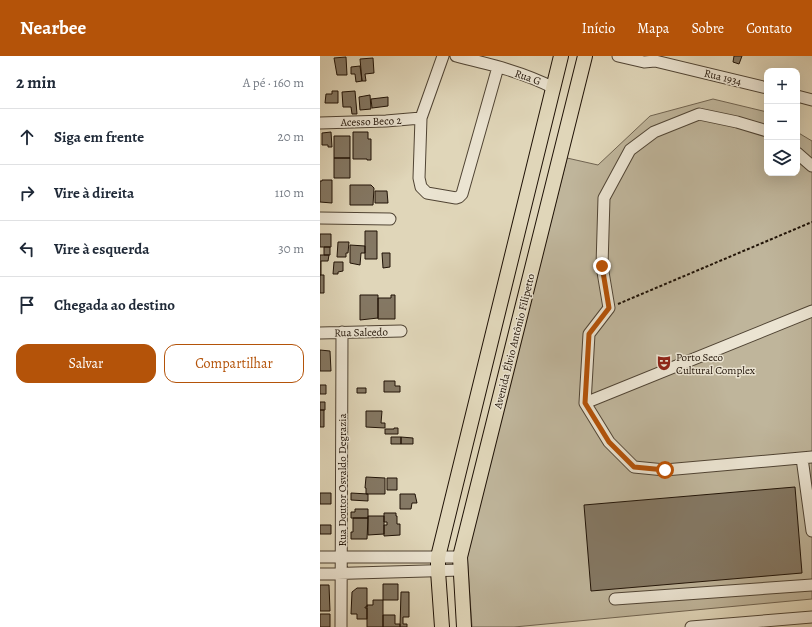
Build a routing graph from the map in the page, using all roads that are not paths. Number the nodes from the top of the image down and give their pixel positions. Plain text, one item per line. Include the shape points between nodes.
1 (443, 56) edge
2 (456, 56) edge
3 (584, 56) edge
4 (618, 56) edge
5 (561, 57) edge
6 (653, 58) edge
7 (498, 67) junction
8 (764, 87) edge
9 (554, 88) junction
10 (800, 97) edge
11 (812, 100) edge
12 (421, 118) junction
13 (320, 123) edge
14 (764, 131) edge
15 (800, 155) edge
16 (812, 166) edge
17 (320, 218) edge
18 (390, 219) dead end
19 (812, 311) edge
20 (401, 331) dead end
21 (342, 332) junction
22 (320, 333) edge
23 (585, 403) junction
24 (807, 457) edge
25 (812, 530) edge
26 (320, 557) edge
27 (342, 557) junction
28 (438, 564) junction
29 (460, 564) junction
30 (320, 574) edge
31 (342, 575) junction
32 (812, 585) edge
33 (614, 599) dead end
34 (812, 617) edge
35 (341, 627) edge
36 (442, 627) edge
37 (464, 627) edge
38 (691, 627) edge

1 - 12 street
2 - 7 street, Rua G
3 - 29 main road, Avenida Élvio Antônio Filipetto
4 - 6 street, Rua 1934 via 644,62
5 - 9 main road, Avenida Élvio Antônio Filipetto
6 - 8 street, Rua 1934
7 - 9 street, Rua G
7 - 12 street via 462,194 459,197 427,193 421,187
9 - 28 main road, Avenida Élvio Antônio Filipetto
10 - 11 street
12 - 13 street, Acesso Beco 2
14 - 23 street via 699,114 654,132 630,150 604,198 602,266 609,308 589,334
15 - 16 street
17 - 18 street
19 - 23 street
20 - 21 street, Rua Salcedo
21 - 22 street, Rua Salcedo
21 - 27 street, Rua Doutor Osvaldo Degrazia
23 - 24 street via 609,442 634,467 665,470
24 - 25 street
26 - 27 street
27 - 28 street
27 - 31 street, Rua Doutor Osvaldo Degrazia
28 - 29 street
28 - 31 street
28 - 36 main road, Avenida Élvio Antônio Filipetto
29 - 37 main road, Avenida Élvio Antônio Filipetto
30 - 31 street
31 - 35 street, Rua Doutor Osvaldo Degrazia
32 - 33 street
34 - 38 street

